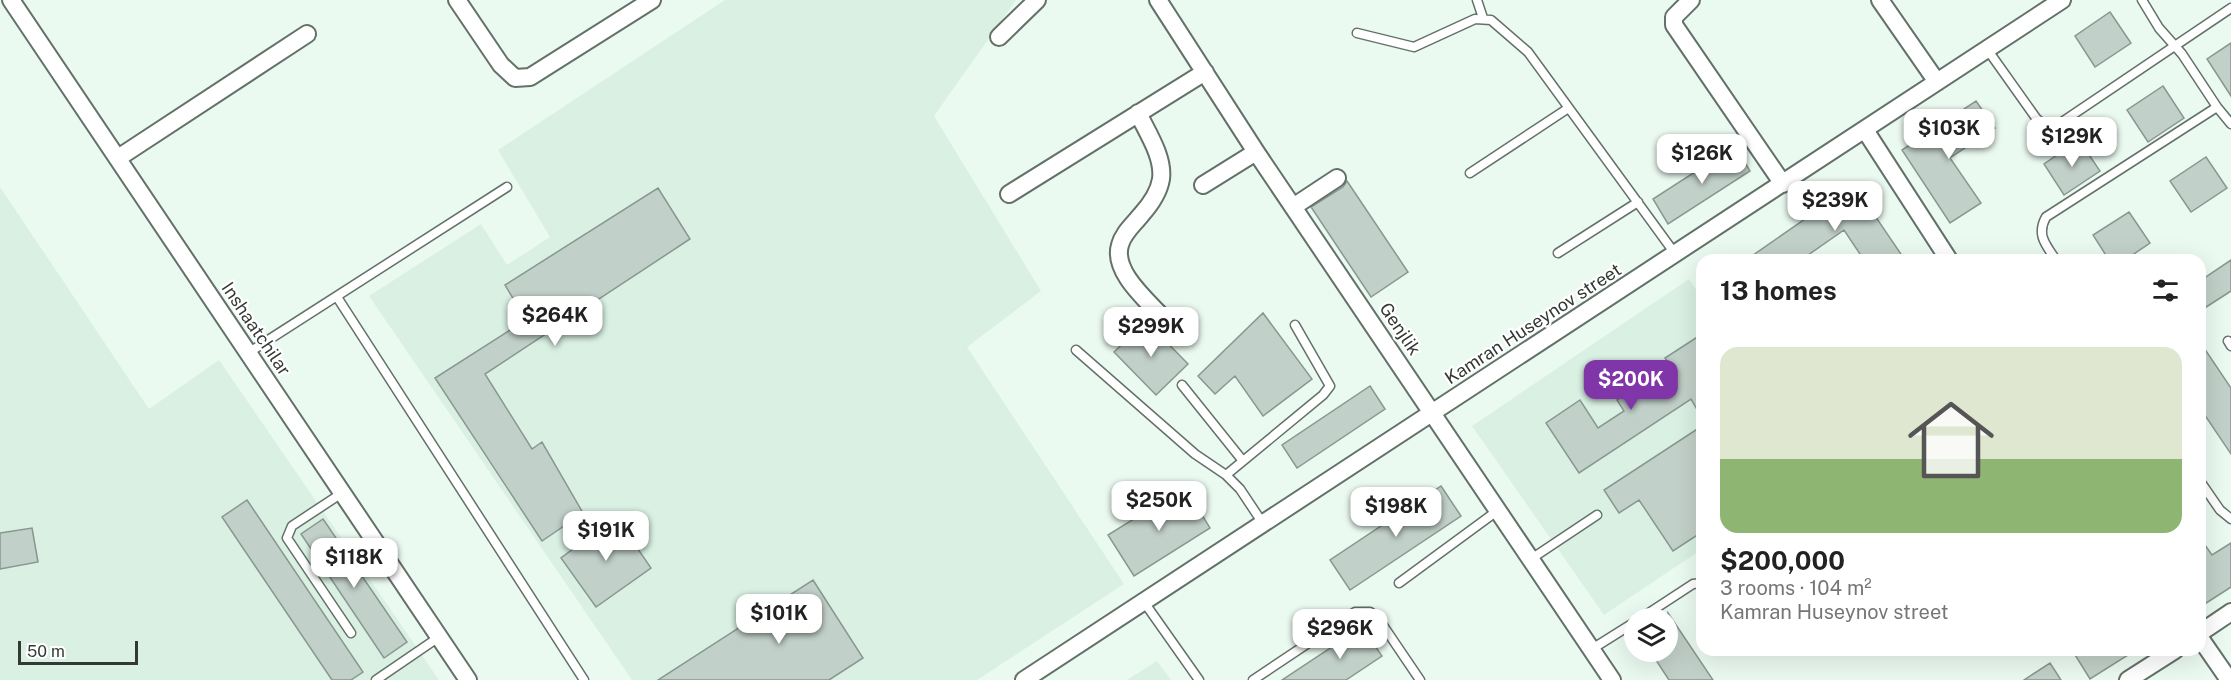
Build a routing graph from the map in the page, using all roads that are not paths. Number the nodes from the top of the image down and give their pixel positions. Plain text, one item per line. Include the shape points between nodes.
1 (6, 0) edge
2 (11, 0) edge
3 (457, 0) edge
4 (652, 0) edge
5 (1037, 0) edge
6 (1158, 0) edge
7 (1477, 0) edge
8 (1691, 0) edge
9 (1880, 0) edge
10 (2062, 0) edge
11 (2142, 0) edge
12 (0, 4) edge
13 (2231, 8) edge
14 (1483, 18) junction
15 (1357, 33) dead end
16 (307, 34) dead end
17 (999, 37) dead end
18 (2174, 45) junction
19 (1987, 49) junction
20 (1205, 72) junction
21 (1937, 82) junction
22 (2217, 107) junction
23 (1567, 109) junction
24 (1138, 113) junction
25 (2231, 124) edge
26 (1865, 130) junction
27 (1256, 152) junction
28 (118, 158) junction
29 (1470, 173) dead end
30 (1337, 178) dead end
31 (1783, 184) junction
32 (1203, 185) dead end
33 (507, 187) dead end
34 (1009, 194) dead end
35 (1638, 202) junction
36 (1293, 207) junction
37 (1558, 253) dead end
38 (1942, 254) edge
39 (2052, 254) edge
40 (1676, 255) junction
41 (337, 297) junction
42 (1164, 318) dead end
43 (1295, 325) dead end
44 (1076, 350) dead end
45 (248, 353) junction
46 (1182, 385) dead end
47 (1434, 413) junction
48 (1243, 461) junction
49 (1226, 476) junction
50 (2206, 489) edge
51 (342, 493) junction
52 (1497, 511) junction
53 (1597, 515) dead end
54 (2231, 519) edge
55 (1264, 525) junction
56 (1530, 559) junction
57 (1399, 583) dead end
58 (1696, 584) edge
59 (1144, 602) junction
60 (1656, 608) edge
61 (2231, 612) edge
62 (1624, 629) edge
63 (2206, 629) edge
64 (351, 633) dead end
65 (439, 637) junction
66 (2206, 647) edge
67 (1592, 650) junction
68 (2166, 656) edge
69 (376, 680) edge
70 (468, 680) edge
71 (584, 680) edge
72 (1024, 680) edge
73 (1199, 680) edge
74 (1253, 680) edge
75 (1420, 680) edge
76 (1612, 680) edge
77 (2128, 680) edge
78 (2229, 680) edge

1 - 12 lane
2 - 28 street, Inshaatchilar
3 - 4 street via 501,65 515,78 530,77
5 - 17 street
6 - 20 street, Genjlik
7 - 14 lane
8 - 31 street via 1674,17 1674,25
9 - 21 street
10 - 19 street, Kamran Huseynov street
11 - 18 lane
13 - 18 lane
14 - 15 lane via 1414,47
14 - 23 lane via 1491,20 1521,45
16 - 28 street
18 - 19 lane via 2059,124 2045,126
18 - 22 lane
19 - 21 street, Kamran Huseynov street
20 - 24 street
20 - 27 street, Genjlik
21 - 26 street, Kamran Huseynov street
22 - 25 lane
22 - 39 lane via 2046,217 2041,237
23 - 29 lane
23 - 35 lane
24 - 34 street
24 - 42 street via 1158,156 1161,177 1157,192 1125,234 1119,258 1137,288
26 - 31 street, Kamran Huseynov street
26 - 38 street
27 - 32 street
27 - 36 street, Genjlik
28 - 45 street, Inshaatchilar
30 - 36 street
31 - 40 street, Kamran Huseynov street
33 - 41 lane
35 - 37 lane
35 - 40 lane
36 - 47 street, Genjlik
40 - 47 street, Kamran Huseynov street
41 - 45 lane
41 - 71 lane
43 - 48 lane via 1330,386
44 - 49 lane via 1195,454
45 - 51 street, Inshaatchilar
46 - 48 lane
47 - 52 street, Genjlik
47 - 55 street, Kamran Huseynov street
48 - 49 lane
49 - 55 lane via 1240,489
50 - 54 lane
51 - 64 lane via 292,526 287,538
51 - 65 street, Inshaatchilar
52 - 56 street, Genjlik
52 - 57 lane
53 - 56 lane
55 - 59 street, Kamran Huseynov street
56 - 67 street, Genjlik
58 - 60 lane
59 - 72 street, Kamran Huseynov street
59 - 73 lane
61 - 63 street
62 - 67 lane
65 - 69 lane
65 - 70 street, Inshaatchilar
66 - 78 street
67 - 76 street, Genjlik
68 - 77 street
74 - 75 lane via 1355,612 1370,612 1378,618

